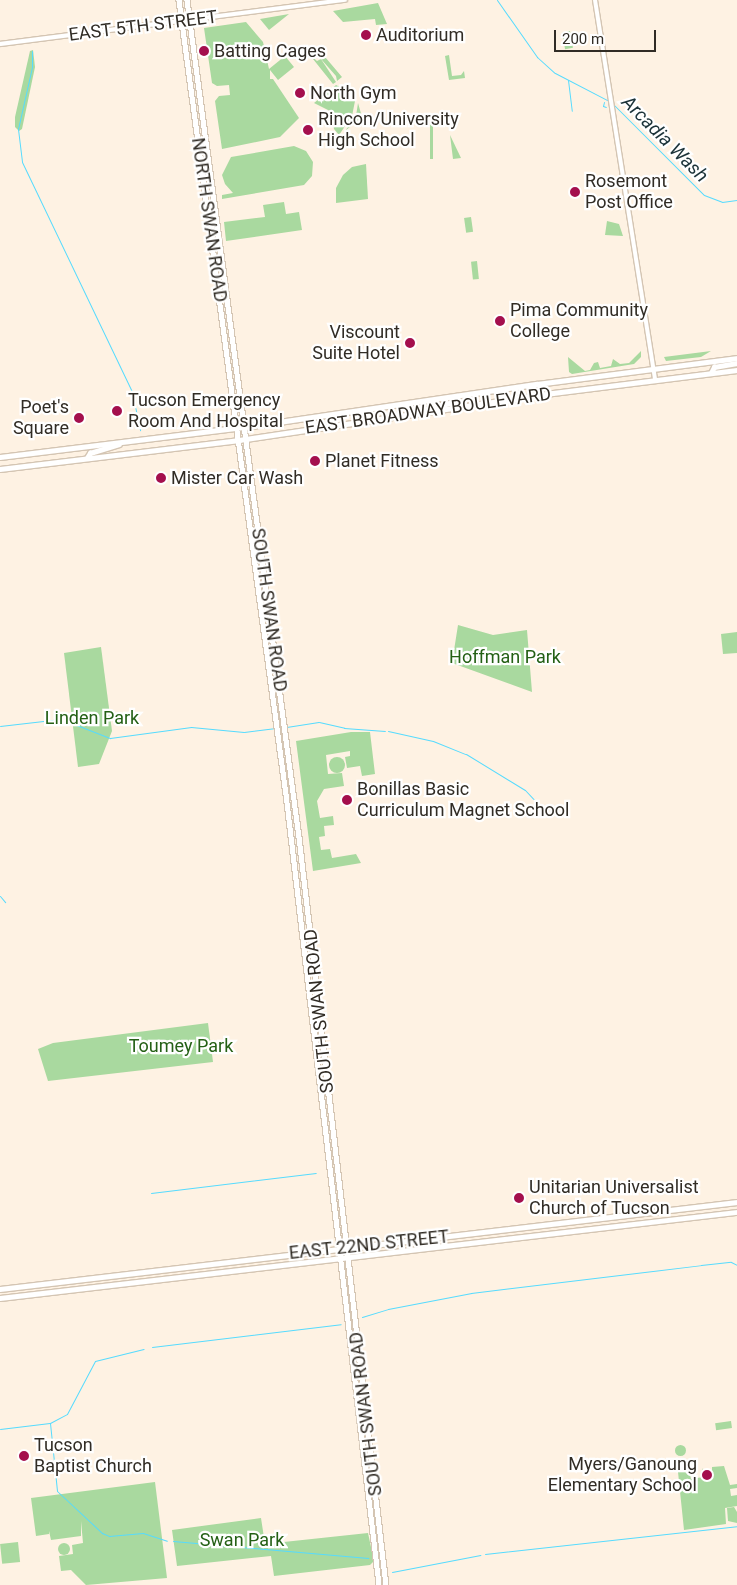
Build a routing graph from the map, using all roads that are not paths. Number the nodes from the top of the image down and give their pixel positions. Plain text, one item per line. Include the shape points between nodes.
1 (180, 0) edge
2 (187, 0) edge
3 (345, 0) edge
4 (595, 0) edge
5 (190, 20) junction
6 (182, 21) junction
7 (0, 44) edge
8 (737, 358) edge
9 (737, 363) edge
10 (652, 368) junction
11 (737, 370) edge
12 (711, 373) junction
13 (655, 379) junction
14 (457, 396) junction
15 (412, 413) junction
16 (245, 427) junction
17 (237, 428) junction
18 (246, 439) junction
19 (238, 440) junction
20 (125, 442) junction
21 (0, 457) edge
22 (87, 458) junction
23 (0, 469) edge
24 (737, 1202) edge
25 (737, 1212) edge
26 (646, 1213) junction
27 (647, 1222) junction
28 (536, 1226) junction
29 (537, 1236) junction
30 (346, 1248) junction
31 (338, 1249) junction
32 (347, 1257) junction
33 (339, 1258) junction
34 (0, 1288) edge
35 (0, 1298) edge
36 (379, 1585) edge
37 (386, 1585) edge

1 - 6 main road, NORTH SWAN ROAD
2 - 5 main road, NORTH SWAN ROAD
3 - 5 street, EAST 5TH STREET
4 - 10 street
5 - 6 street, EAST 5TH STREET
5 - 16 main road, NORTH SWAN ROAD
6 - 7 street, EAST 5TH STREET
6 - 17 main road, NORTH SWAN ROAD
8 - 10 main road, EAST BROADWAY BOULEVARD
9 - 12 main road via 714,367
10 - 13 street
10 - 14 main road, EAST BROADWAY BOULEVARD
11 - 12 main road, EAST BROADWAY BOULEVARD
12 - 13 main road, EAST BROADWAY BOULEVARD
13 - 15 main road, EAST BROADWAY BOULEVARD
14 - 15 main road via 453,402 424,407
14 - 16 main road, EAST BROADWAY BOULEVARD
15 - 18 main road, EAST BROADWAY BOULEVARD
16 - 17 main road, EAST BROADWAY BOULEVARD
16 - 18 main road, NORTH SWAN ROAD
17 - 19 main road, NORTH SWAN ROAD
17 - 20 main road, EAST BROADWAY BOULEVARD
18 - 19 main road, EAST BROADWAY BOULEVARD
18 - 30 main road, SOUTH SWAN ROAD via 285,732
19 - 22 main road, EAST BROADWAY BOULEVARD
19 - 31 main road, SOUTH SWAN ROAD via 278,732
20 - 21 main road, EAST BROADWAY BOULEVARD
20 - 22 main road via 90,453
22 - 23 main road, EAST BROADWAY BOULEVARD
24 - 26 main road, EAST 22ND STREET
25 - 27 main road, EAST 22ND STREET
26 - 27 main road
26 - 28 main road, EAST 22ND STREET
27 - 29 main road, EAST 22ND STREET
28 - 29 main road
28 - 30 main road, EAST 22ND STREET
29 - 32 main road, EAST 22ND STREET
30 - 31 main road, EAST 22ND STREET
30 - 32 main road, SOUTH SWAN ROAD
31 - 33 main road, SOUTH SWAN ROAD
31 - 34 main road, EAST 22ND STREET
32 - 33 main road, EAST 22ND STREET
32 - 37 main road, SOUTH SWAN ROAD
33 - 35 main road, EAST 22ND STREET
33 - 36 main road, SOUTH SWAN ROAD

